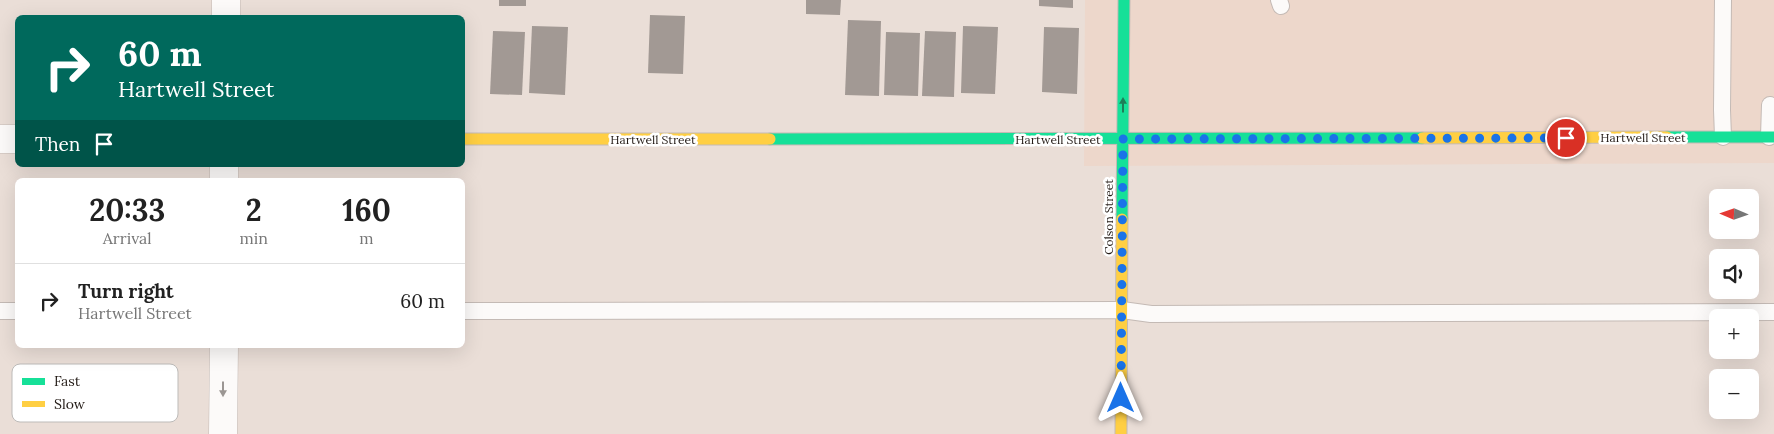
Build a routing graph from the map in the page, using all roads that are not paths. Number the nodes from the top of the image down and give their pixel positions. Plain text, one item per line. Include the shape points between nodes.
1 (226, 0) edge
2 (1124, 0) edge
3 (1719, 8) edge
4 (226, 15) edge
5 (1770, 105) dead end
6 (1723, 137) junction
7 (1772, 137) edge
8 (0, 139) edge
9 (15, 139) edge
10 (465, 139) edge
11 (1123, 139) junction
12 (1122, 310) junction
13 (0, 311) edge
14 (15, 311) edge
15 (465, 311) edge
16 (1774, 312) edge
17 (224, 348) edge
18 (223, 434) edge
19 (1121, 434) edge

1 - 4 street
11 -> 2 street, Colson Street
3 - 6 lane via 1716,71
5 - 7 lane
6 - 7 street, Hartwell Street
6 - 11 street, Hartwell Street
8 - 9 street
10 - 11 street, Hartwell Street
11 - 12 street, Colson Street
12 - 15 lane
12 - 16 lane via 1151,314
12 - 19 street, Colson Street
13 - 14 lane
17 -> 18 street

